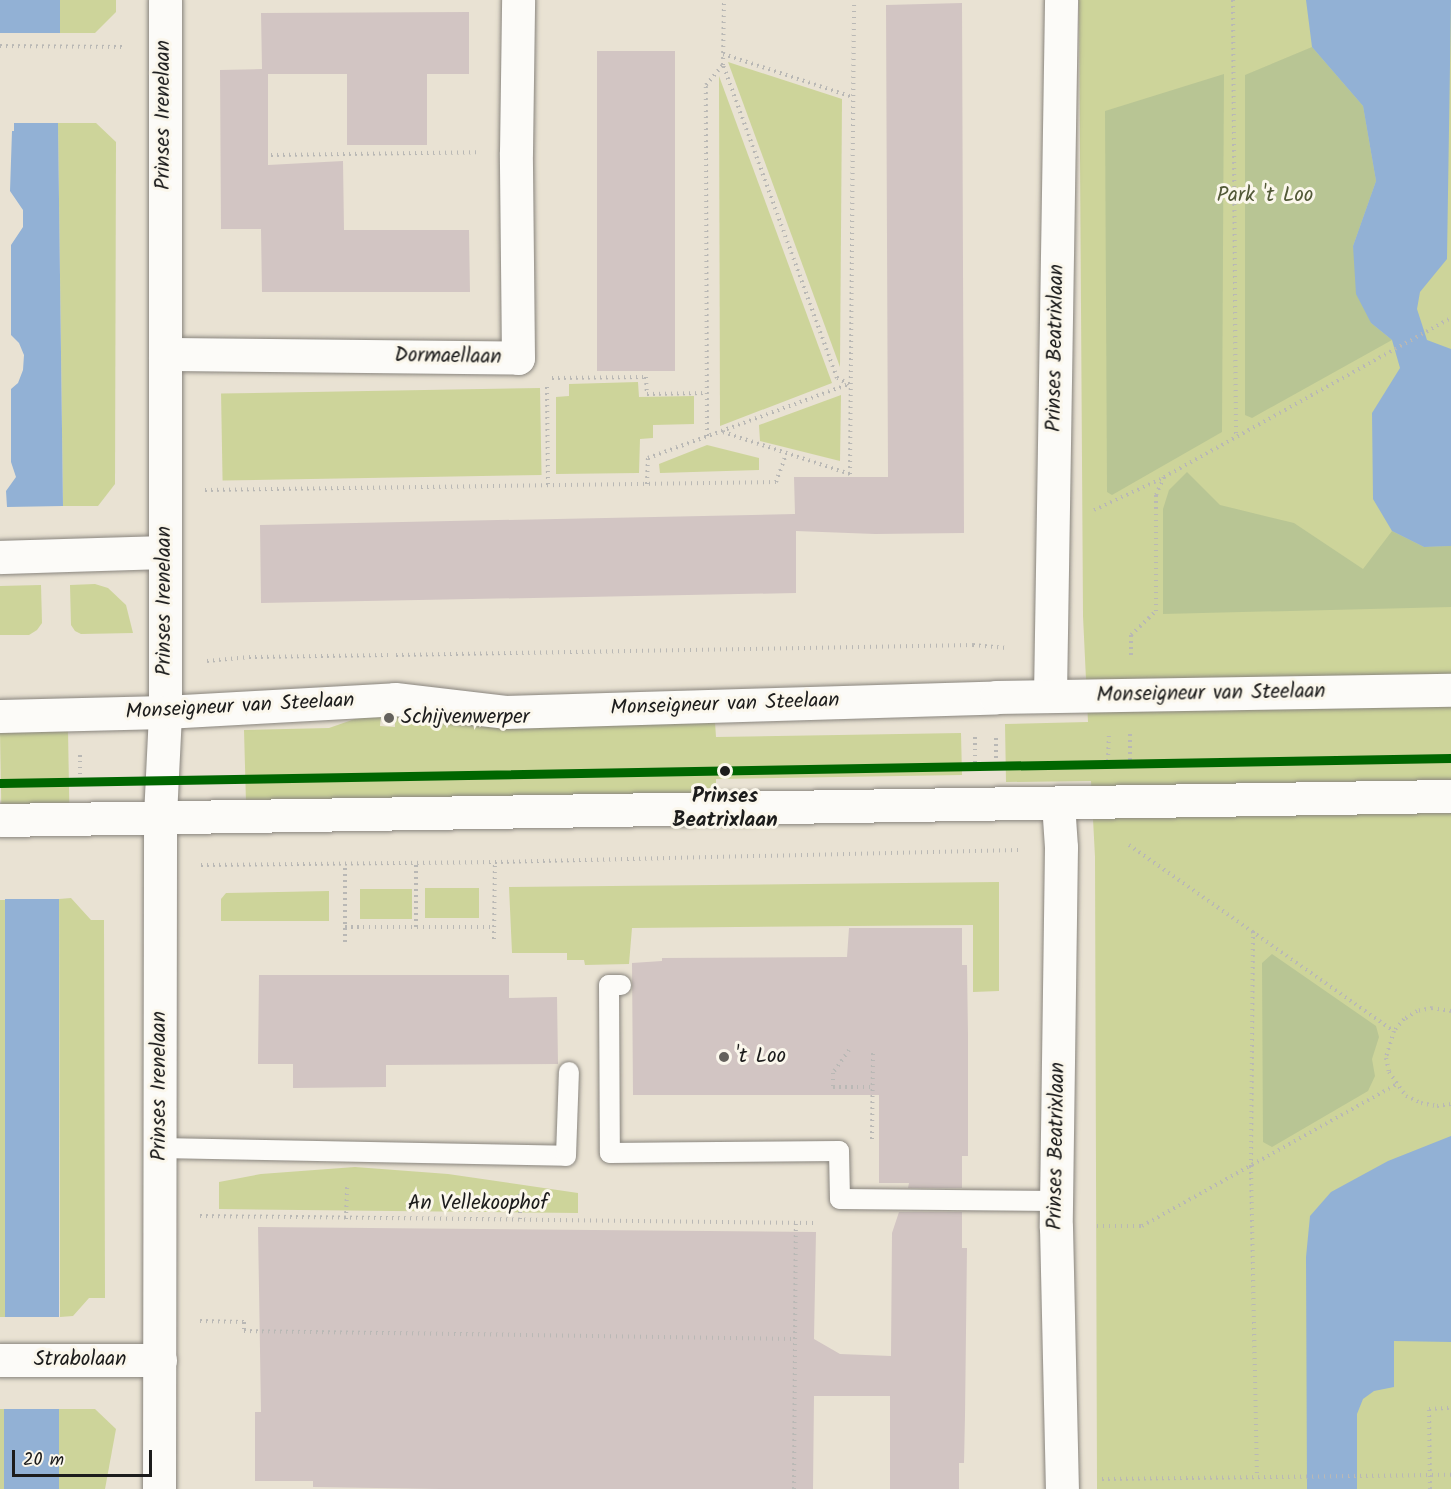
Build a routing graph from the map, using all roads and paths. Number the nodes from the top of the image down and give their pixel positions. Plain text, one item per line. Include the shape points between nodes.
1 (165, 0) edge
2 (518, 0) edge
3 (724, 0) edge
4 (854, 0) edge
5 (1061, 0) edge
6 (1233, 0) edge
7 (0, 46) edge
8 (164, 48) junction
9 (723, 54) junction
10 (723, 65) junction
11 (852, 97) junction
12 (516, 152) junction
13 (271, 155) dead end
14 (1451, 318) edge
15 (165, 354) junction
16 (849, 384) junction
17 (706, 393) junction
18 (723, 432) junction
19 (1236, 435) junction
20 (707, 436) junction
21 (786, 454) junction
22 (1164, 477) junction
23 (647, 484) junction
24 (548, 485) junction
25 (165, 490) junction
26 (1054, 511) junction
27 (165, 552) junction
28 (0, 557) edge
29 (973, 645) junction
30 (995, 647) junction
31 (1052, 650) junction
32 (165, 664) junction
33 (1451, 690) edge
34 (1120, 695) junction
35 (1050, 696) junction
36 (985, 697) junction
37 (165, 711) junction
38 (80, 714) junction
39 (0, 716) edge
40 (1451, 796) edge
41 (1058, 802) junction
42 (1118, 802) junction
43 (986, 804) junction
44 (160, 816) junction
45 (81, 819) junction
46 (0, 820) edge
47 (1061, 847) junction
48 (996, 852) junction
49 (978, 853) junction
50 (160, 862) junction
51 (495, 862) junction
52 (416, 863) junction
53 (345, 864) junction
54 (345, 927) junction
55 (416, 927) junction
56 (494, 927) junction
57 (1253, 931) junction
58 (494, 939) dead end
59 (345, 942) dead end
60 (621, 985) dead end
61 (1451, 1011) edge
62 (1394, 1031) junction
63 (849, 1050) dead end
64 (873, 1052) dead end
65 (569, 1072) dead end
66 (1395, 1085) junction
67 (873, 1087) junction
68 (1451, 1104) edge
69 (872, 1144) dead end
70 (160, 1148) junction
71 (1251, 1167) junction
72 (1056, 1214) junction
73 (159, 1215) junction
74 (160, 1319) junction
75 (794, 1339) junction
76 (0, 1360) edge
77 (160, 1360) junction
78 (1451, 1408) edge
79 (1429, 1475) junction
80 (1451, 1475) edge
81 (1257, 1478) junction
82 (1062, 1484) edge
83 (159, 1489) edge
84 (794, 1489) edge
85 (1430, 1489) edge

1 - 8 street, Prinses Irenelaan
2 - 12 street, Dormaellaan
3 - 9 path
4 - 11 path
5 - 26 street, Prinses Beatrixlaan
6 - 19 path
7 - 8 path
8 - 15 street, Prinses Irenelaan
9 - 10 path
9 - 11 path
10 - 16 path via 837,378
10 - 17 path via 706,85
11 - 16 path
12 - 13 path
12 - 15 street, Dormaellaan via 518,358
14 - 19 path
15 - 25 street, Prinses Irenelaan
16 - 18 path
16 - 21 path via 850,474
17 - 20 path
17 - 24 path via 647,394 646,377 547,378
18 - 20 path
18 - 21 path
19 - 22 path
20 - 23 path via 648,458
21 - 23 path via 776,482
22 - 26 path via 1097,510
22 - 34 path via 1156,495 1156,611 1131,635
23 - 24 path
24 - 25 path
25 - 27 street, Prinses Irenelaan
26 - 31 street, Prinses Beatrixlaan
27 - 28 street
27 - 32 street, Prinses Irenelaan
29 - 30 path
29 - 32 path via 261,657
29 - 36 path
30 - 31 path
30 - 36 path
31 - 35 street, Prinses Beatrixlaan
32 - 37 street, Prinses Irenelaan
33 - 34 street, Monseigneur van Steelaan
34 - 35 street, Monseigneur van Steelaan
34 - 42 path
34 - 42 path
35 - 36 street, Monseigneur van Steelaan
36 - 37 street, Monseigneur van Steelaan via 505,712 395,699
36 - 43 path
36 - 43 path
37 - 38 street, Monseigneur van Steelaan
37 - 44 street, Prinses Irenelaan
38 - 39 street, Monseigneur van Steelaan
38 - 45 path
40 - 42 street
41 - 42 street
41 - 43 street
41 - 47 street, Prinses Beatrixlaan
42 - 57 path via 1129,844
43 - 44 street
43 - 48 path
43 - 49 path
44 - 45 street
44 - 50 street, Prinses Irenelaan
45 - 46 street
47 - 48 path
47 - 72 street, Prinses Beatrixlaan
48 - 49 path
49 - 51 path
50 - 53 path via 212,866
50 - 70 street, Prinses Irenelaan
51 - 52 path
51 - 56 path
52 - 53 path
52 - 55 path
53 - 54 path
54 - 55 path
54 - 59 path
55 - 56 path
56 - 58 path
57 - 62 path
57 - 71 path
60 - 72 lane via 609,985 610,1153 839,1151 840,1199
61 - 62 path via 1417,1011
62 - 66 path via 1386,1058
63 - 67 path via 832,1073 833,1087
64 - 67 path
65 - 70 lane via 566,1156
66 - 68 path via 1421,1104
66 - 71 path
67 - 69 path
70 - 73 street, Prinses Irenelaan
71 - 72 path via 1142,1226
71 - 81 path
72 - 82 street, Prinses Beatrixlaan
73 - 74 street, Prinses Irenelaan
73 - 75 path, An Vellekoophof via 796,1222
74 - 75 path via 244,1322 244,1330
74 - 77 street, Prinses Irenelaan
75 - 84 path
76 - 77 street, Strabolaan
77 - 83 street, Prinses Irenelaan
78 - 79 path via 1429,1409
79 - 80 path
79 - 81 path
79 - 85 path
81 - 82 path

